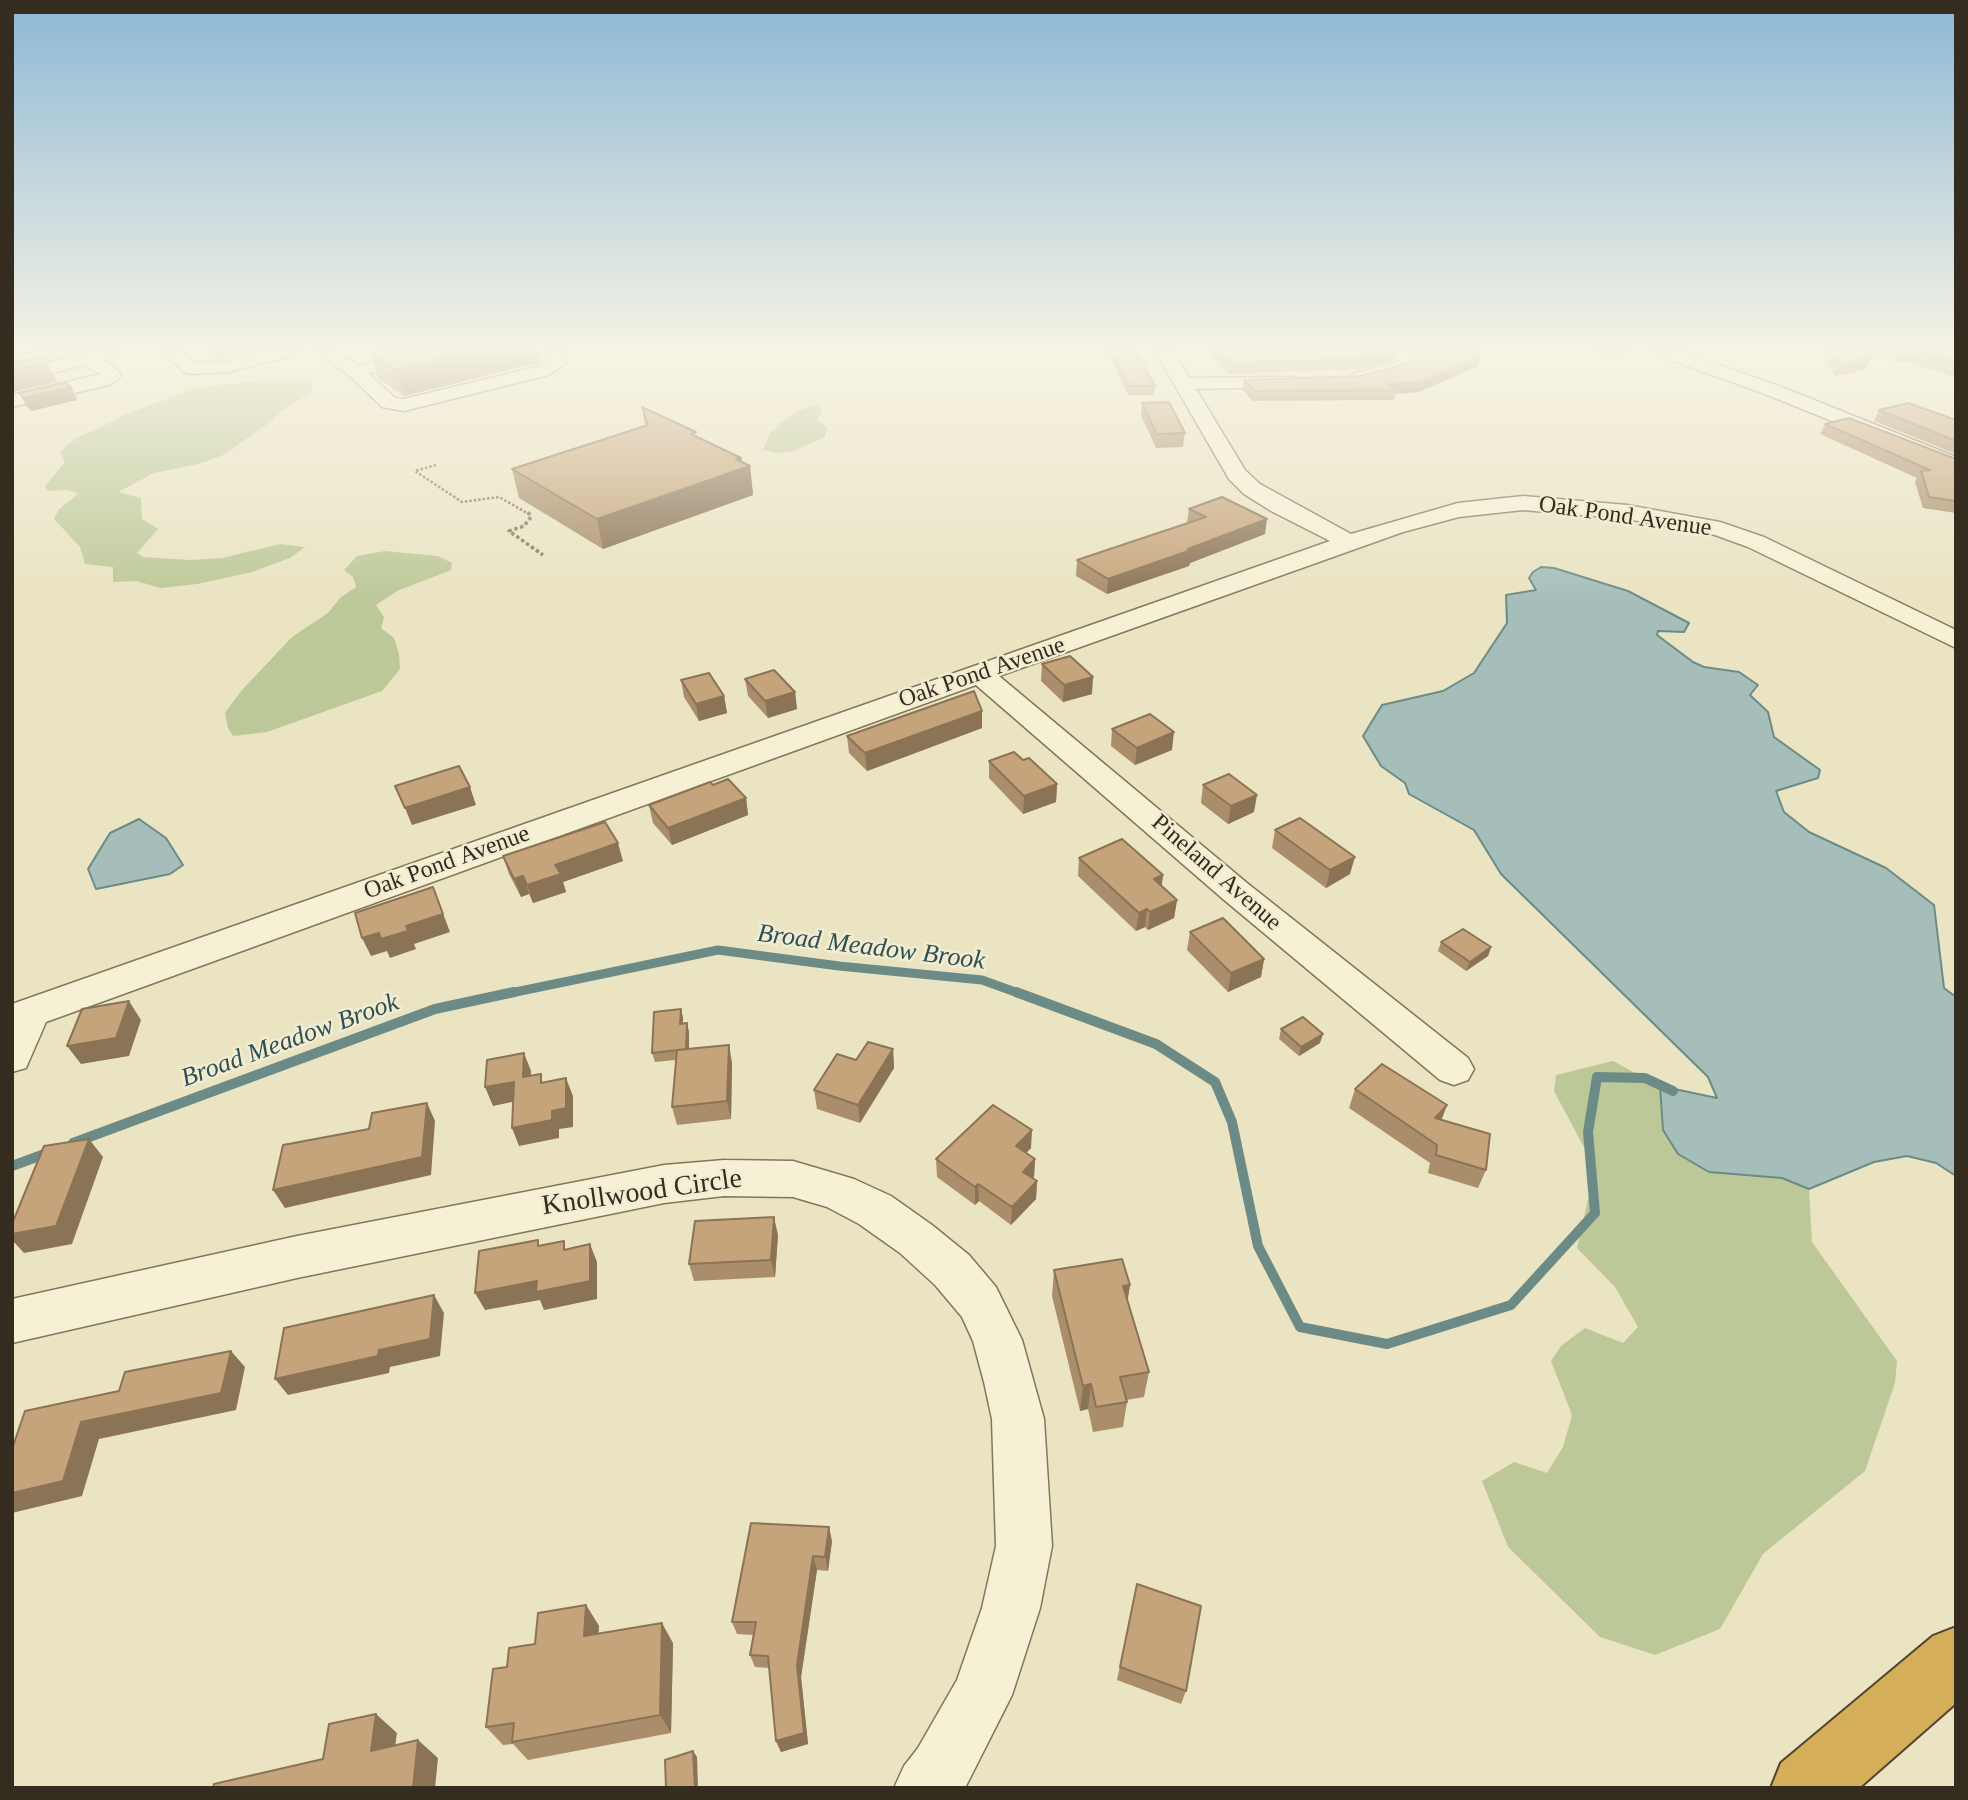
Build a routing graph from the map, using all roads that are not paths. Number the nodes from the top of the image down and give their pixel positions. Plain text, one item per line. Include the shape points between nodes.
1 (1214, 435) edge
2 (1882, 435) edge
3 (1956, 465) edge
4 (1349, 542) junction
5 (1956, 640) edge
6 (981, 675) junction
7 (22, 1015) edge
8 (12, 1057) edge
9 (1454, 1069) dead end
10 (12, 1321) edge
11 (1956, 1659) edge
12 (926, 1788) edge
13 (1806, 1788) edge

1 - 4 street via 1237,474 1252,489
2 - 3 street
4 - 5 street, Oak Pond Avenue via 1438,514 1505,504 1576,506 1685,521 1756,542
4 - 6 street, Oak Pond Avenue
6 - 7 street, Oak Pond Avenue via 756,751
6 - 9 street, Pineland Avenue
7 - 8 street
10 - 12 street, Knollwood Circle via 664,1184 737,1177 793,1179 838,1192 874,1210 952,1270 979,1302 997,1340 1009,1382 1022,1463 1024,1546 1011,1608 982,1695
11 - 13 highway

